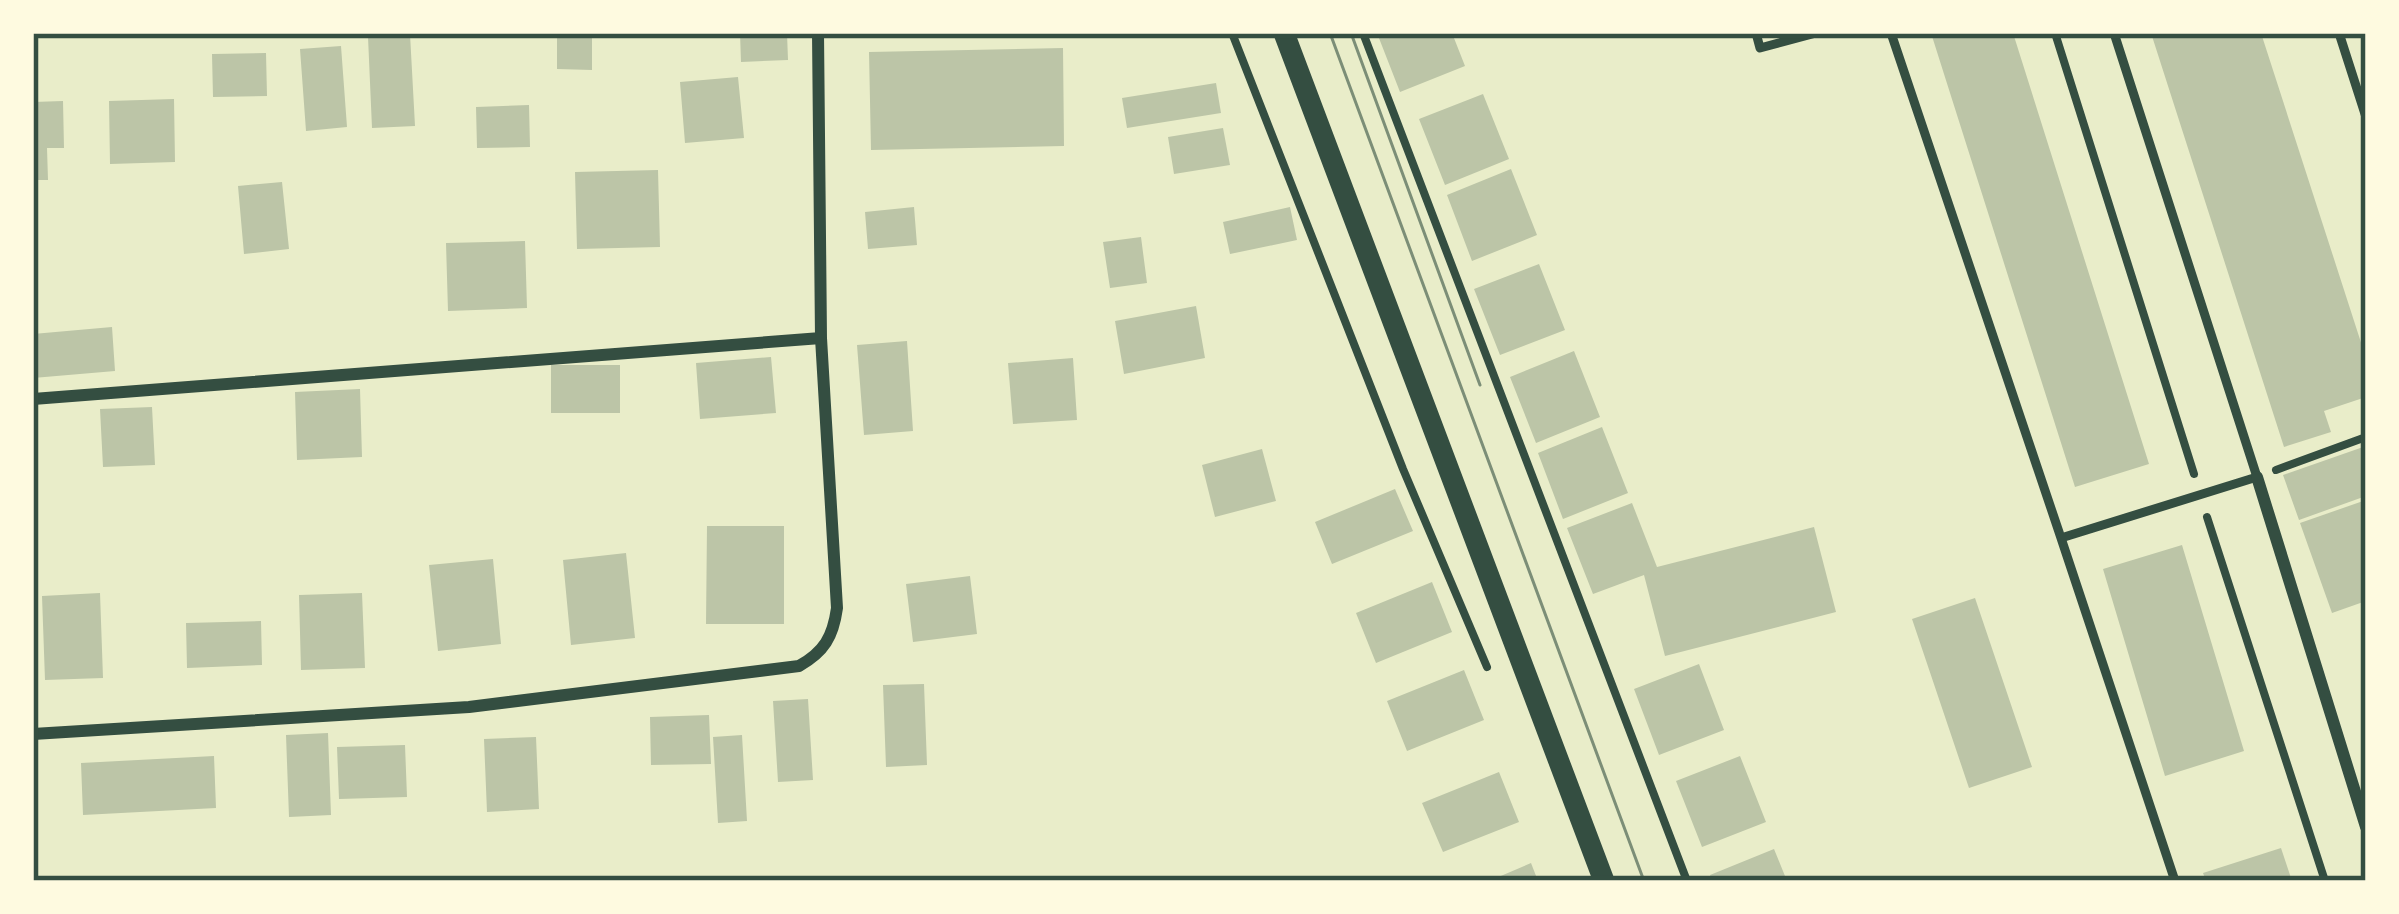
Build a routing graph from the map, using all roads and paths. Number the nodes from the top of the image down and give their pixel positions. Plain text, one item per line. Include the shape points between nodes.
1 (818, 33) edge
2 (1232, 33) edge
3 (1284, 33) edge
4 (1363, 33) edge
5 (1756, 33) edge
6 (1816, 33) edge
7 (1891, 33) edge
8 (2055, 33) edge
9 (2114, 33) edge
10 (2339, 33) edge
11 (2366, 117) edge
12 (820, 338) junction
13 (33, 399) edge
14 (2366, 437) edge
15 (2258, 477) junction
16 (2200, 495) junction
17 (2061, 538) junction
18 (1491, 677) dead end
19 (33, 734) edge
20 (2366, 827) edge
21 (1604, 881) edge
22 (1687, 881) edge
23 (2175, 881) edge
24 (2325, 881) edge

1 - 12 street
2 - 18 path
3 - 21 street
4 - 22 path
5 - 6 lane via 1760,48
7 - 17 lane
8 - 16 path
9 - 15 lane
10 - 11 lane
12 - 13 street
12 - 19 street via 837,608 820,655 799,666 469,707
14 - 15 path
15 - 16 lane
15 - 20 street
16 - 17 lane
16 - 24 path
17 - 23 lane

